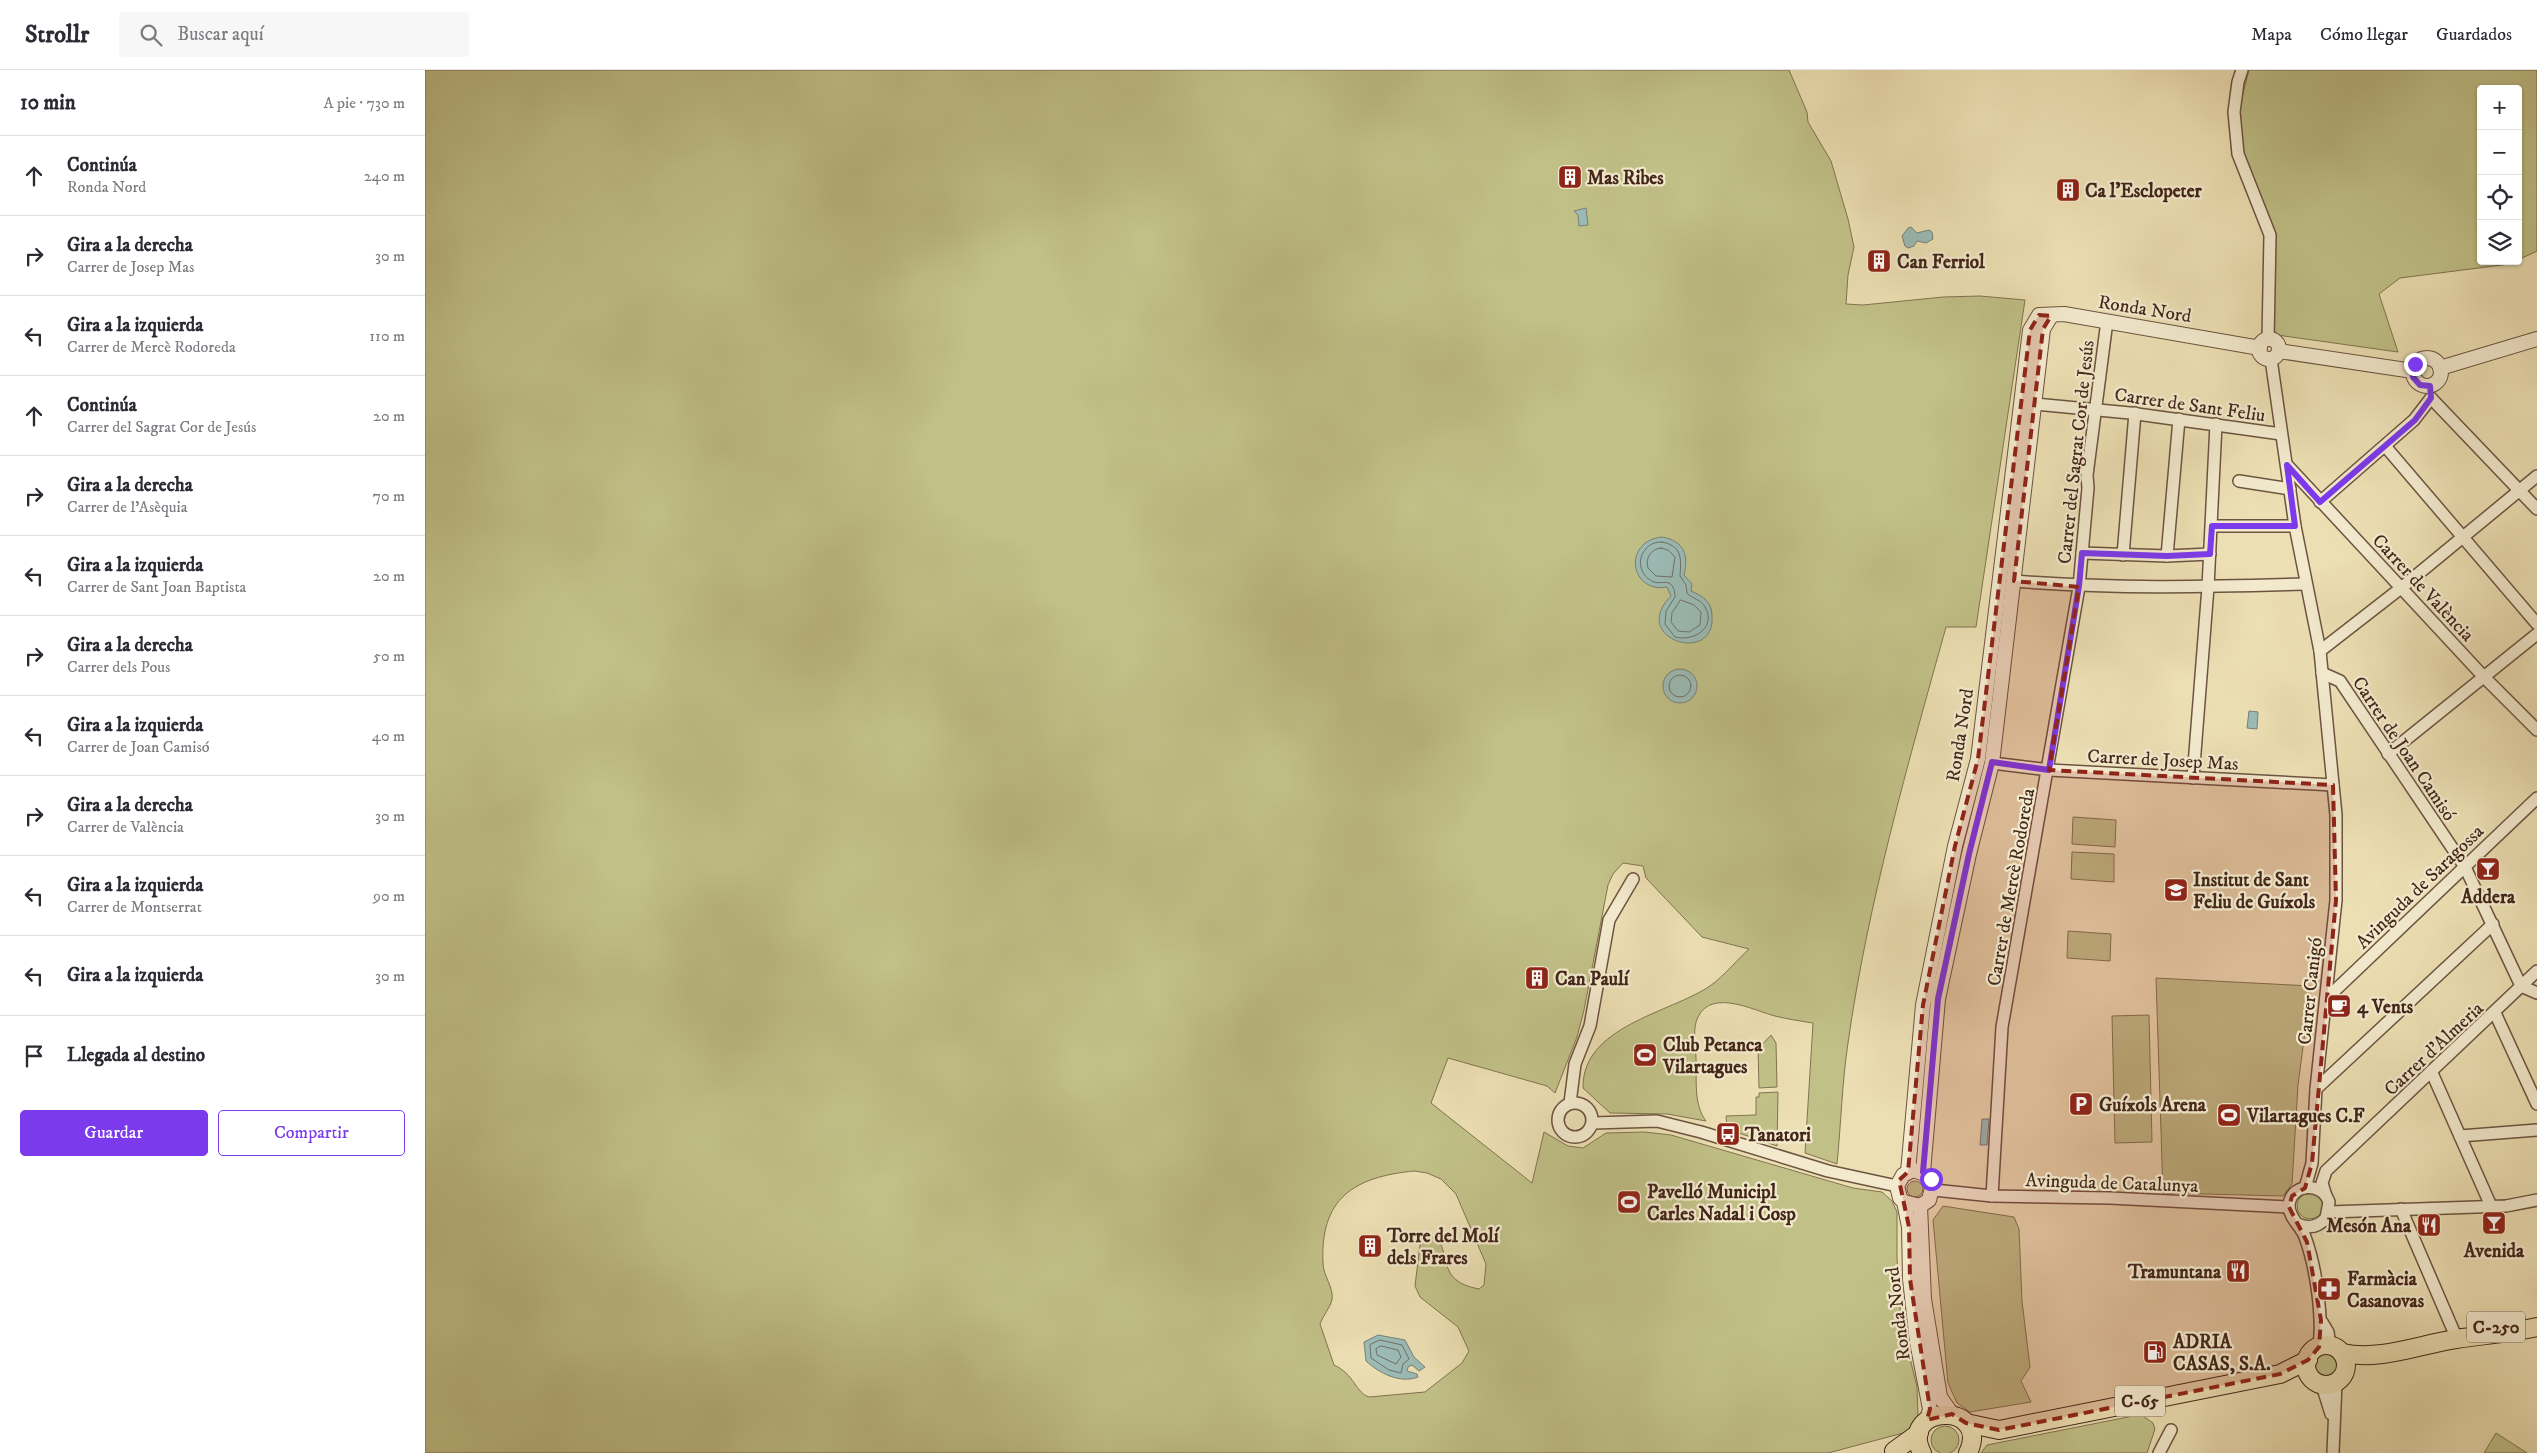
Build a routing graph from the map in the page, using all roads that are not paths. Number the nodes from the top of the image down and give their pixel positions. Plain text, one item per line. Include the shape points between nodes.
1 (2242, 70) edge
2 (2045, 316) junction
3 (2107, 321) junction
4 (2537, 339) edge
5 (2264, 344) junction
6 (2275, 355) junction
7 (2440, 368) junction
8 (2413, 371) junction
9 (2431, 392) junction
10 (2035, 404) junction
11 (2095, 409) junction
12 (2135, 414) junction
13 (2179, 419) junction
14 (2216, 424) junction
15 (2281, 434) junction
16 (2385, 446) junction
17 (2287, 465) junction
18 (2537, 476) edge
19 (2239, 481) dead end
20 (2290, 489) junction
21 (2519, 491) junction
22 (2320, 502) junction
23 (2537, 509) edge
24 (2212, 526) junction
25 (2295, 526) junction
26 (2463, 536) junction
27 (2082, 553) junction
28 (2210, 554) junction
29 (2123, 555) junction
30 (2167, 556) junction
31 (2014, 581) junction
32 (2305, 584) junction
33 (2079, 586) junction
34 (2208, 588) junction
35 (2401, 588) junction
36 (2537, 624) edge
37 (2537, 634) edge
38 (2320, 651) junction
39 (2322, 673) junction
40 (2483, 676) junction
41 (2537, 730) edge
42 (2388, 754) junction
43 (1992, 762) junction
44 (2049, 770) junction
45 (2193, 778) junction
46 (2333, 785) junction
47 (2537, 798) edge
48 (2465, 867) junction
49 (1633, 879) dead end
50 (2493, 924) junction
51 (2537, 971) edge
52 (2521, 986) junction
53 (2537, 993) edge
54 (2326, 999) junction
55 (2495, 1013) junction
56 (2432, 1073) junction
57 (2316, 1089) junction
58 (1570, 1103) junction
59 (2537, 1104) edge
60 (1593, 1123) junction
61 (2537, 1130) edge
62 (2460, 1136) junction
63 (2312, 1164) junction
64 (1908, 1172) junction
65 (1923, 1172) junction
66 (1897, 1186) junction
67 (2305, 1188) junction
68 (1934, 1190) junction
69 (2323, 1193) junction
70 (1992, 1196) junction
71 (2537, 1200) edge
72 (1904, 1202) junction
73 (1920, 1206) junction
74 (2491, 1206) junction
75 (2289, 1207) junction
76 (2401, 1208) junction
77 (2329, 1212) junction
78 (2298, 1224) junction
79 (2312, 1227) junction
80 (2307, 1242) junction
81 (2537, 1319) edge
82 (2537, 1327) edge
83 (2457, 1339) junction
84 (2327, 1365) junction
85 (1959, 1419) junction
86 (1923, 1426) junction
87 (1999, 1430) junction
88 (2171, 1430) dead end
89 (1969, 1450) edge
90 (1896, 1452) edge
91 (1922, 1453) edge
92 (2159, 1453) edge
93 (2333, 1453) edge

1 - 5 street via 2234,112 2238,154 2270,235
2 - 3 street, Ronda Nord via 2064,314
2 - 10 street, Ronda Nord
2 - 64 street, Ronda Nord via 2030,330 1978,759 1955,846 1923,1005
3 - 5 street, Ronda Nord via 2233,342
3 - 11 street, Carrer del Sagrat Cor de Jesús
4 - 7 street
5 - 6 street via 2277,343
6 - 8 street
6 - 15 street
7 - 8 street via 2434,360 2425,358 2417,362
7 - 9 street via 2440,378
8 - 9 street via 2417,383
9 - 16 street via 2415,420
9 - 21 street
10 - 11 street, Carrer de Sant Feliu
10 - 31 street, Ronda Nord
11 - 12 street, Carrer de Sant Feliu
11 - 27 street, Carrer del Sagrat Cor de Jesús
12 - 13 street, Carrer de Sant Feliu
12 - 29 street
13 - 14 street, Carrer de Sant Feliu
13 - 30 street
14 - 15 street, Carrer de Sant Feliu
14 - 24 street
15 - 17 street
16 - 22 street
16 - 26 street
17 - 20 street
17 - 22 street, Carrer de València
18 - 21 street
19 - 20 street
20 - 25 street
21 - 23 street
21 - 26 street
22 - 35 street, Carrer de València
24 - 25 street
24 - 28 street
25 - 32 street
26 - 35 street
26 - 36 street
27 - 29 street
27 - 33 street, Carrer del Sagrat Cor de Jesús
28 - 30 street
28 - 34 street
29 - 30 street
31 - 33 street
31 - 43 street, Ronda Nord
32 - 34 street
32 - 38 street
33 - 34 street
33 - 44 street, Carrer de Mercè Rodoreda
34 - 45 street
35 - 38 street
35 - 40 street, Carrer de València
37 - 40 street
38 - 39 street
39 - 42 street, Carrer de Joan Camisó via 2340,681
39 - 46 street, Carrer Canigó
40 - 41 street, Carrer de València
40 - 42 street
42 - 48 street, Carrer de Joan Camisó
43 - 44 street, Carrer de Josep Mas
43 - 65 street, Ronda Nord via 1938,999
44 - 45 street, Carrer de Josep Mas
44 - 70 street, Carrer de Mercè Rodoreda via 2002,1027
45 - 46 street, Carrer de Josep Mas
46 - 54 street, Carrer Canigó via 2335,900
47 - 48 street, Avinguda de Saragossa
48 - 50 street, Carrer de Joan Camisó
48 - 54 street, Avinguda de Saragossa
49 - 58 street via 1609,920 1590,1026 1575,1064
50 - 52 street, Carrer de Joan Camisó
50 - 57 street
51 - 52 street, Carrer d'Almeria
52 - 53 street
52 - 55 street, Carrer d'Almeria
54 - 57 street, Carrer Canigó
55 - 56 street, Carrer d'Almeria
55 - 59 street
56 - 62 street
56 - 69 street, Carrer d'Almeria via 2327,1172
57 - 63 street, Carrer Canigó
58 - 60 street via 1584,1105
58 - 60 street via 1558,1116 1563,1132 1571,1137 1581,1137 1589,1132
60 - 66 street via 1657,1121 1828,1171
61 - 62 street
62 - 74 street
63 - 67 street, Carrer Canigó
63 - 69 street, Carrer Canigó
64 - 65 street
64 - 66 street
65 - 68 street via 1931,1179
66 - 72 street, Ronda Nord
67 - 69 street
67 - 75 street, Carrer Canigó via 2293,1196
68 - 70 street, Avinguda de Catalunya
68 - 73 street via 1929,1200
69 - 77 street, Carrer Canigó
70 - 75 street, Avinguda de Catalunya
71 - 74 street
72 - 73 street
72 - 86 street, Ronda Nord via 1909,1227 1916,1333 1930,1409
73 - 85 street, Ronda Nord via 1924,1299 1940,1397
74 - 76 street
75 - 78 street
76 - 77 street
76 - 83 street
77 - 79 street via 2322,1222
78 - 79 street
78 - 80 street
79 - 80 street
80 - 84 street via 2321,1320 2327,1332
81 - 83 main road, C-250
82 - 83 main road, C-250
83 - 84 main road, C-250
84 - 87 main road, C-65
84 - 93 street
85 - 86 main road via 1943,1413
85 - 87 main road, C-65
85 - 89 main road via 1970,1431
86 - 90 main road
86 - 91 main road via 1918,1441
87 - 89 main road, C-65
88 - 92 street

